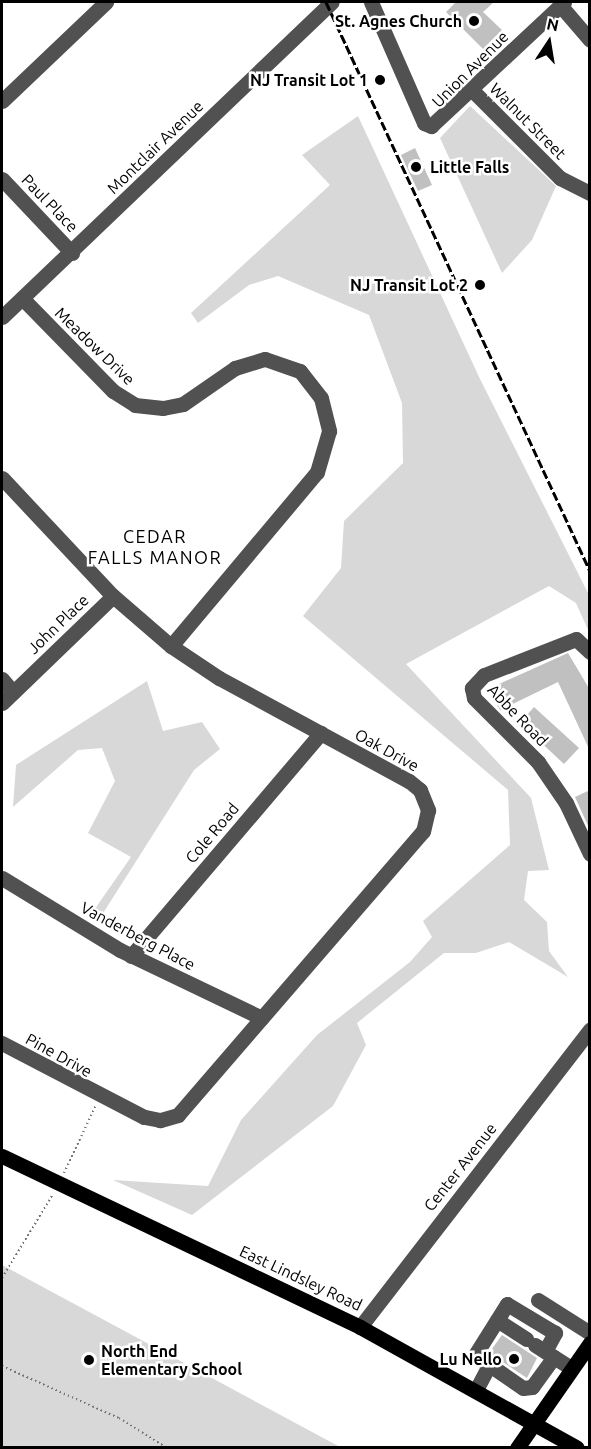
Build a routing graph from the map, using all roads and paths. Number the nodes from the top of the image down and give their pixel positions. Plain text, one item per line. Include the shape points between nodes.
1 (106, 2) edge
2 (332, 2) edge
3 (370, 2) edge
4 (562, 3) edge
5 (590, 40) edge
6 (473, 91) junction
7 (2, 102) edge
8 (2, 178) edge
9 (590, 193) edge
10 (72, 253) junction
11 (22, 298) junction
12 (2, 317) edge
13 (2, 478) edge
14 (113, 596) junction
15 (171, 645) junction
16 (590, 652) edge
17 (2, 679) edge
18 (14, 692) junction
19 (2, 703) edge
20 (321, 733) junction
21 (590, 854) edge
22 (2, 878) edge
23 (131, 956) junction
24 (262, 1018) junction
25 (590, 1029) edge
26 (2, 1042) edge
27 (100, 1097) joint
28 (2, 1156) edge
29 (538, 1300) dead end
30 (497, 1320) junction
31 (360, 1326) junction
32 (590, 1333) edge
33 (590, 1343) edge
34 (540, 1348) junction
35 (2, 1366) edge
36 (488, 1367) junction
37 (571, 1368) junction
38 (477, 1388) junction
39 (535, 1420) junction
40 (167, 1448) edge
41 (517, 1448) edge
42 (577, 1448) edge

1 - 7 street
2 - 10 street, Montclair Avenue
3 - 6 street, Union Avenue via 424,123 440,124
4 - 5 street
4 - 6 street, Union Avenue
6 - 9 street, Walnut Street via 560,178
8 - 10 street, Paul Place
10 - 11 street, Montclair Avenue
11 - 12 street, Montclair Avenue
11 - 15 street, Meadow Drive via 113,391 135,405 163,408 183,404 235,368 265,359 300,372 321,398 329,431 317,472
13 - 14 street, Oak Drive
14 - 15 street, Oak Drive
14 - 18 street, John Place
15 - 20 street, Oak Drive
16 - 21 street, Abbe Road via 576,639 484,675 472,688 474,698 538,762 566,803
17 - 18 street
18 - 19 street, John Place
20 - 23 street, Cole Road
20 - 24 street, Oak Drive via 415,785 424,796 427,817 423,831
22 - 23 street, Vanderberg Place
23 - 24 street, Vanderberg Place
24 - 27 street, Oak Drive via 174,1117 147,1118
25 - 31 street, Center Avenue
26 - 27 street, Pine Drive
28 - 31 main road, East Lindsley Road
29 - 32 street
30 - 34 street
30 - 34 street via 513,1305 555,1333
30 - 36 street via 475,1355
31 - 38 main road, East Lindsley Road
33 - 37 main road
34 - 36 street via 532,1387 523,1388
34 - 37 street
35 - 40 path via 119,1418
36 - 38 street
37 - 39 main road
38 - 39 main road, East Lindsley Road
39 - 41 main road
39 - 42 main road, East Lindsley Road

